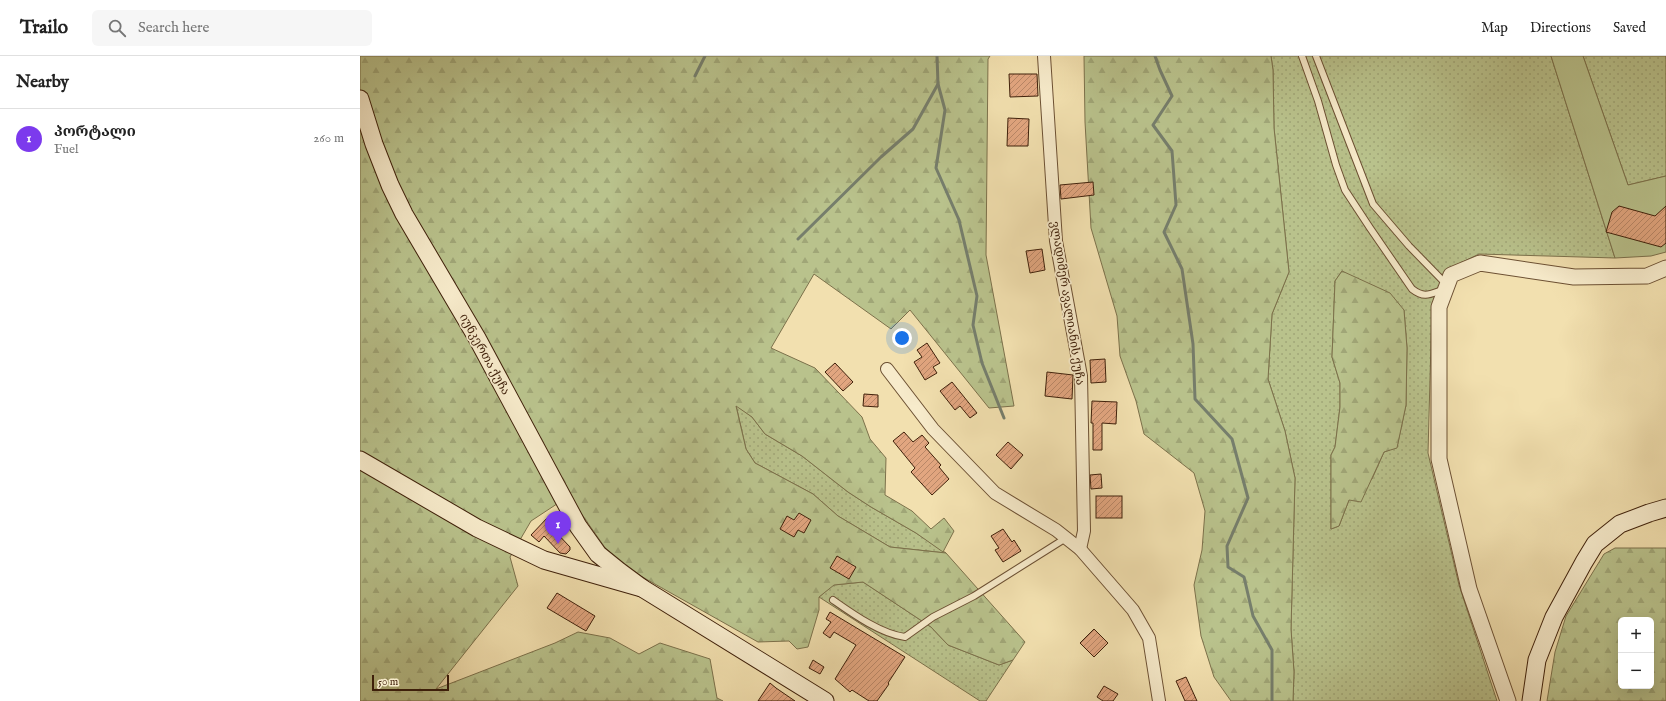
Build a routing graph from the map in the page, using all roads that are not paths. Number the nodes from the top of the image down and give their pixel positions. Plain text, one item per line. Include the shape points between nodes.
1 (1044, 56) edge
2 (1302, 56) edge
3 (1316, 56) edge
4 (360, 99) edge
5 (1666, 268) edge
6 (1447, 287) junction
7 (888, 368) dead end
8 (360, 460) edge
9 (1666, 508) edge
10 (1066, 538) junction
11 (1080, 549) junction
12 (642, 588) junction
13 (833, 600) dead end
14 (825, 701) edge
15 (1159, 701) edge
16 (1508, 701) edge
17 (1531, 701) edge

1 - 11 street, ვლადიმერ ავალიანის ქუჩა via 1056,241 1081,376 1084,531
2 - 6 lane via 1345,190 1412,289 1425,296
3 - 6 lane via 1373,204
4 - 12 main road, იუნკერთა ქუჩა via 374,144 404,214 477,338 578,526 598,554
5 - 6 street via 1646,276 1574,277 1480,263 1452,275
6 - 16 street via 1439,307 1439,459 1469,589
7 - 10 street via 933,429 995,493
8 - 12 main road via 477,528 544,560
9 - 17 main road via 1620,524 1595,544 1554,617 1537,660
10 - 11 street
10 - 13 lane via 974,596 933,617 905,637 894,636 878,628
11 - 15 street via 1132,610 1149,638
12 - 14 main road

